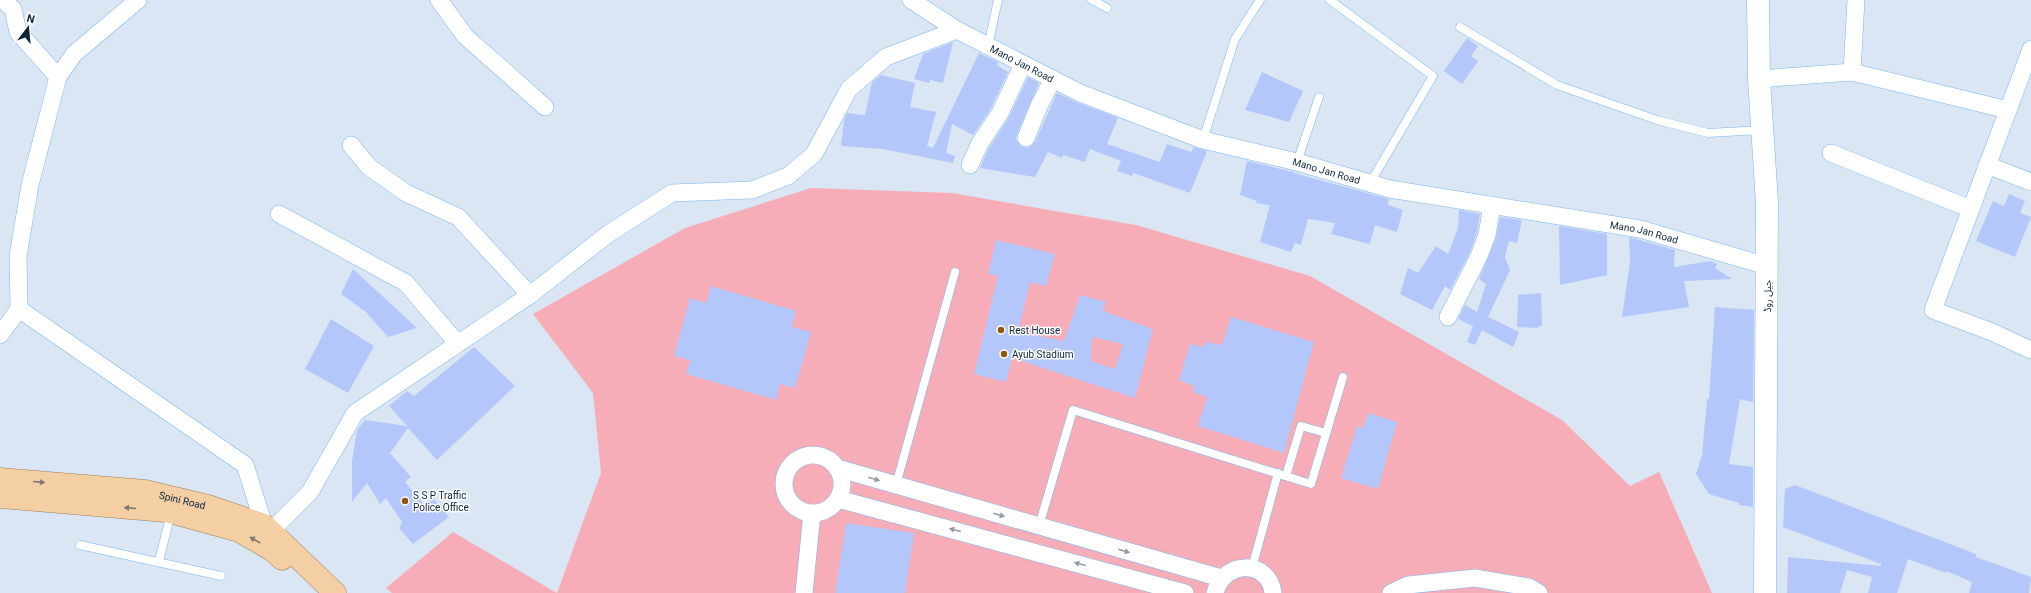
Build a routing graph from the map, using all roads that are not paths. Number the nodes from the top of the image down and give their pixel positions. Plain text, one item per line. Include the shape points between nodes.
1 (3, 0) edge
2 (138, 0) edge
3 (439, 0) edge
4 (911, 0) edge
5 (998, 0) edge
6 (1092, 0) edge
7 (1260, 0) edge
8 (1330, 0) edge
9 (1758, 0) edge
10 (1856, 0) edge
11 (1107, 8) dead end
12 (1460, 27) dead end
13 (957, 30) junction
14 (988, 46) junction
15 (2031, 49) edge
16 (1023, 64) junction
17 (1852, 72) junction
18 (2027, 74) edge
19 (58, 77) junction
20 (1053, 79) junction
21 (1759, 79) junction
22 (1319, 97) dead end
23 (545, 107) dead end
24 (2008, 110) junction
25 (1762, 129) junction
26 (1026, 138) dead end
27 (1204, 140) junction
28 (351, 145) dead end
29 (1831, 153) dead end
30 (1297, 162) junction
31 (970, 165) dead end
32 (1987, 165) junction
33 (2031, 182) edge
34 (1370, 183) junction
35 (1492, 205) junction
36 (1971, 209) junction
37 (279, 214) dead end
38 (1767, 266) junction
39 (955, 272) dead end
40 (530, 295) junction
41 (19, 309) junction
42 (1448, 316) dead end
43 (0, 335) edge
44 (457, 343) junction
45 (2031, 350) edge
46 (1343, 377) dead end
47 (1326, 433) junction
48 (837, 468) junction
49 (1282, 475) junction
50 (0, 479) edge
51 (896, 485) junction
52 (0, 497) edge
53 (838, 499) junction
54 (171, 512) junction
55 (812, 513) junction
56 (1039, 526) junction
57 (267, 528) junction
58 (80, 545) dead end
59 (159, 561) junction
60 (1252, 568) junction
61 (221, 576) dead end
62 (1218, 586) edge
63 (315, 593) edge
64 (335, 593) edge
65 (804, 593) edge
66 (1185, 593) edge
67 (1272, 593) edge
68 (1391, 593) edge
69 (1539, 593) edge
70 (1765, 593) edge

1 - 19 street via 13,8 18,32
2 - 19 street via 74,54
3 - 23 street via 465,36
4 - 13 street, Mano Jan Road
5 - 14 lane
6 - 11 lane
7 - 27 lane via 1235,38
8 - 34 lane via 1433,76
9 - 21 main road, جیل روڈ
10 - 17 street
12 - 25 lane via 1557,85 1657,120 1708,133
13 - 14 street, Mano Jan Road
13 - 40 street via 886,57 849,89 814,154 788,176 752,190 672,194 608,234
14 - 16 street, Mano Jan Road
15 - 18 street
16 - 20 street, Mano Jan Road
16 - 31 street via 1000,113 980,143
17 - 21 street
17 - 24 street
18 - 24 street
19 - 41 street via 30,185 18,256
20 - 26 street
20 - 27 street, Mano Jan Road via 1080,93
21 - 25 main road, جیل روڈ
22 - 30 lane
24 - 32 street
25 - 38 main road, جیل روڈ via 1767,203
27 - 30 street, Mano Jan Road
28 - 40 street via 369,167 406,193 458,217
29 - 36 street
30 - 34 street, Mano Jan Road
32 - 33 street
32 - 36 street
34 - 35 street, Mano Jan Road via 1390,189
35 - 38 street, Mano Jan Road via 1640,229
35 - 42 street via 1487,235 1479,256
36 - 45 street via 1933,310
37 - 44 street via 406,283
38 - 70 main road, جیل روڈ
39 - 51 lane
40 - 44 street
41 - 43 street
41 - 57 street via 245,465
44 - 57 street via 355,413 310,492
46 - 47 lane
47 - 49 lane via 1301,426
47 - 49 lane via 1311,484
48 -> 51 street
48 - 53 street via 842,483
48 - 55 street via 821,456 811,455 793,462 787,470 784,489 787,498 793,506
49 - 56 lane via 1073,410
49 - 60 lane
50 -> 57 main road, Spini Road via 145,491 208,506
51 -> 56 street
54 -> 52 main road, Spini Road
53 - 55 street via 827,510
66 -> 53 street
54 - 59 lane
63 -> 54 main road, Spini Road via 272,550 239,530
55 - 65 street
56 -> 62 street
57 - 64 main road, Spini Road
58 - 59 lane
59 - 61 lane
60 - 62 street via 1235,568
60 - 67 street via 1268,580
68 - 69 street via 1408,585 1475,578 1529,587

